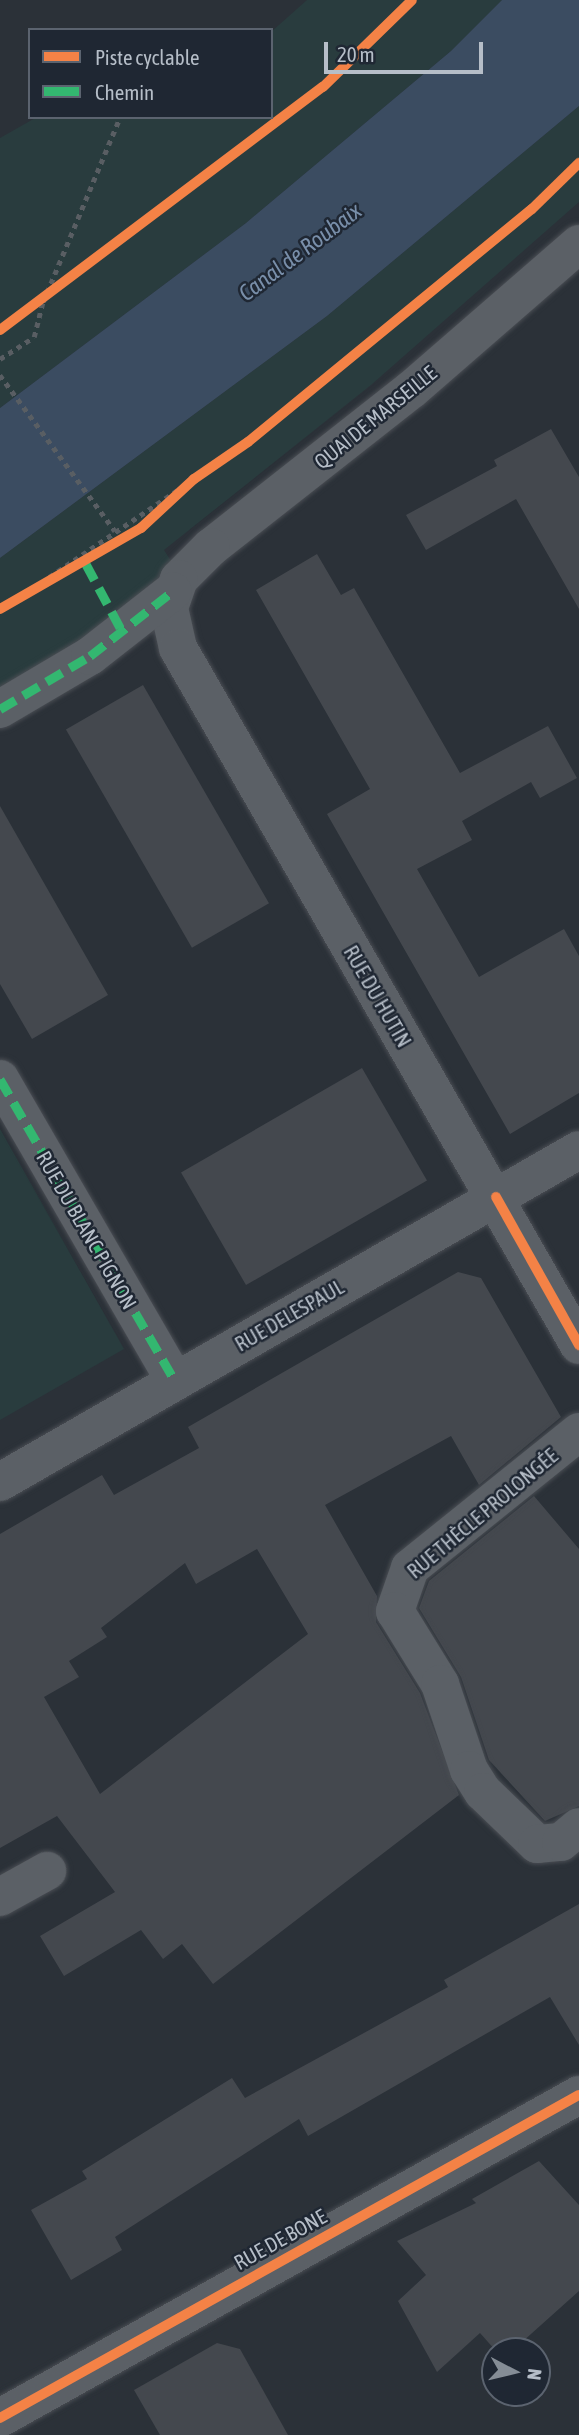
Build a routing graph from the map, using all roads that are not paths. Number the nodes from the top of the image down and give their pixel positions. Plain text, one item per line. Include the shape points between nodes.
1 (579, 244) edge
2 (173, 592) junction
3 (0, 709) edge
4 (0, 1079) edge
5 (579, 1150) edge
6 (496, 1197) junction
7 (579, 1345) edge
8 (175, 1381) junction
9 (579, 1432) edge
10 (0, 1482) edge
11 (579, 1827) edge
12 (47, 1871) dead end
13 (0, 1897) edge
14 (579, 2095) edge
15 (0, 2418) edge

1 - 2 street, QUAI DE MARSEILLE via 412,389 211,547
2 - 3 street, QUAI DE MARSEILLE via 90,656
2 - 6 street, RUE DU HUTIN via 169,621 178,648
4 - 8 street, RUE DU BLANC PIGNON
5 - 6 street, RUE DELESPAUL
6 - 7 street, RUE DU HUTIN
6 - 8 street, RUE DELESPAUL
8 - 10 street, RUE DELESPAUL
9 - 11 street, RUE THÈCLE PROLONGÉE via 410,1568 396,1611 440,1684 469,1770 483,1792 537,1844 561,1842
12 - 13 street
14 - 15 street, RUE DE BONE

